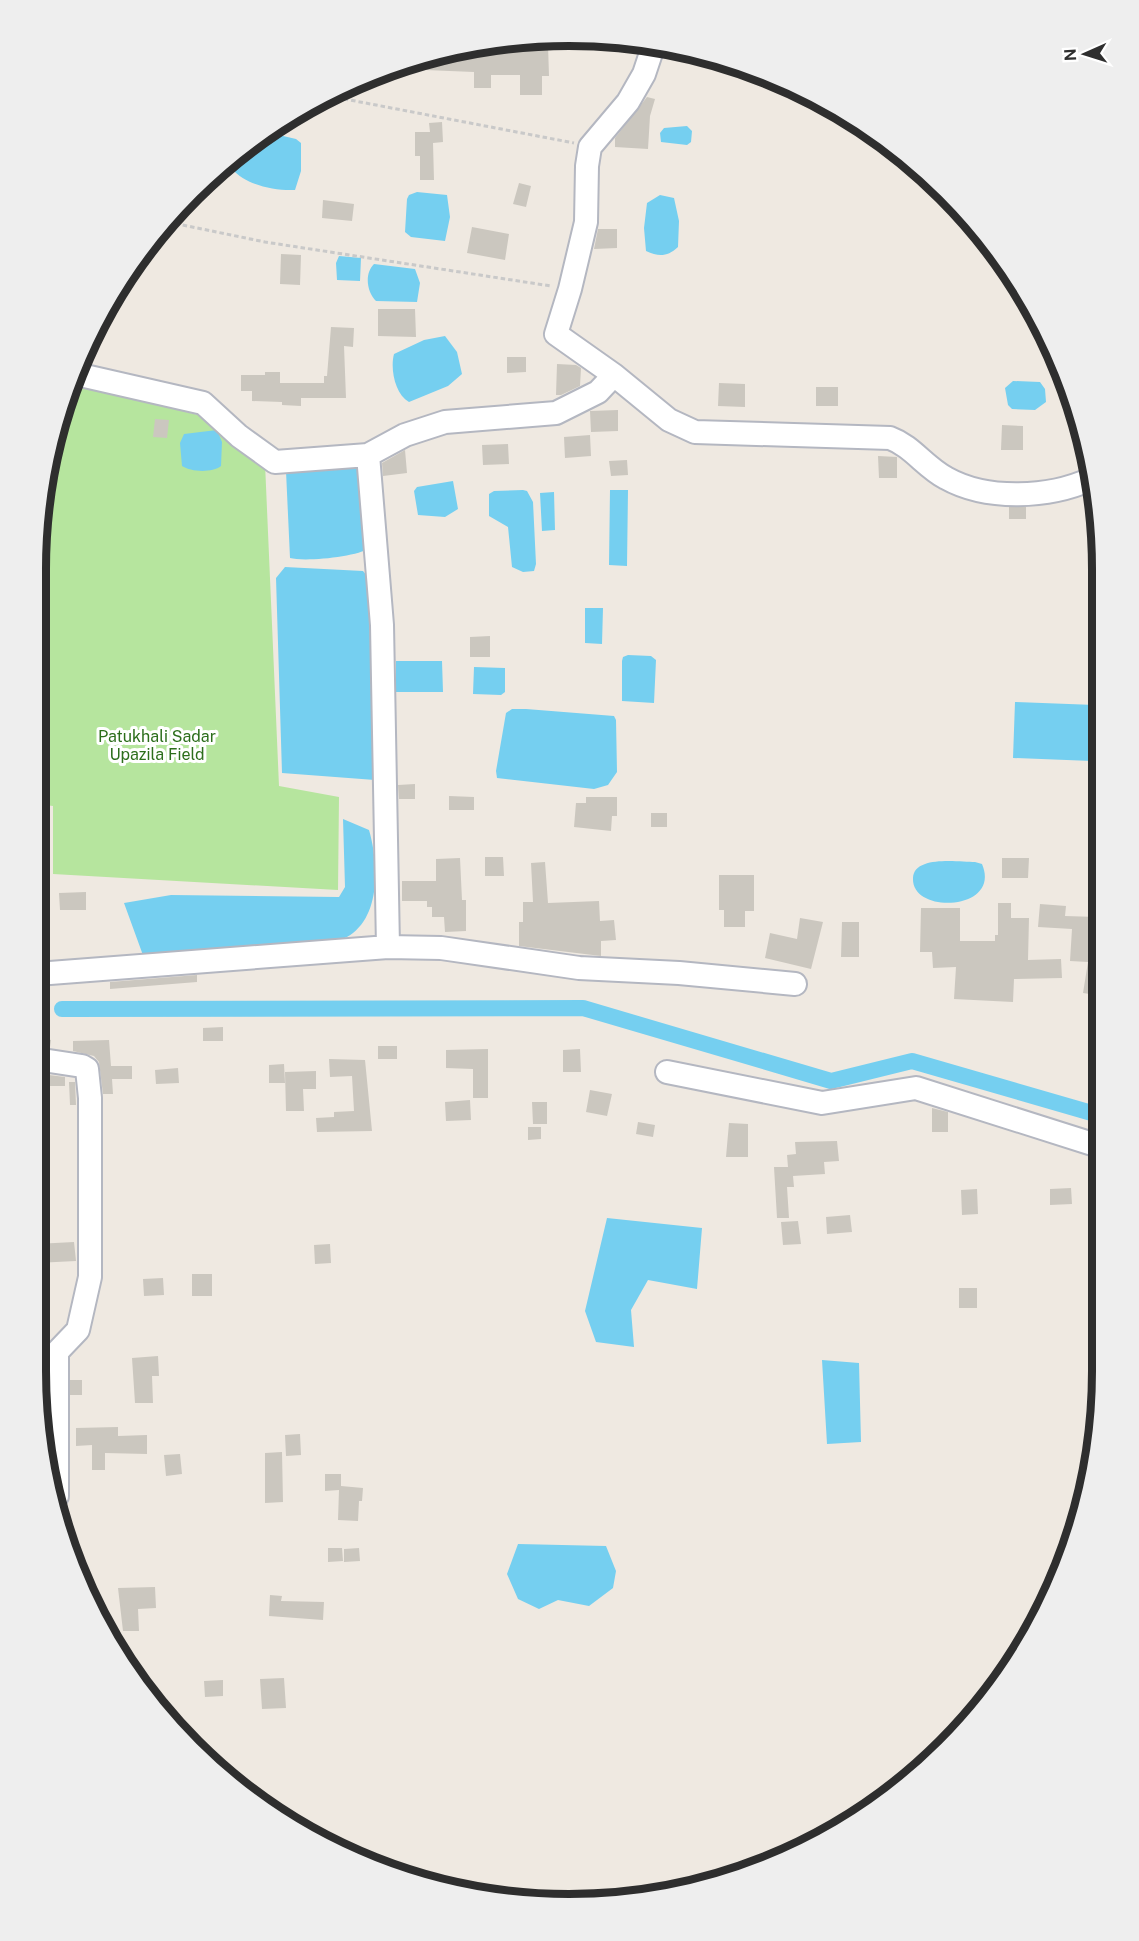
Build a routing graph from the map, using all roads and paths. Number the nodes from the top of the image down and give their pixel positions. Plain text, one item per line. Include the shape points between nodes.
1 (651, 53) edge
2 (341, 98) edge
3 (590, 147) junction
4 (177, 224) edge
5 (570, 289) junction
6 (614, 375) junction
7 (83, 376) edge
8 (368, 455) junction
9 (1085, 482) edge
10 (388, 947) junction
11 (46, 973) edge
12 (795, 984) dead end
13 (46, 1061) edge
14 (667, 1072) dead end
15 (1092, 1144) edge
16 (57, 1474) edge

1 - 3 street via 628,102
2 - 3 path
3 - 5 street via 586,222
4 - 5 path via 265,242
5 - 6 street via 556,334
6 - 8 street via 597,392 564,410 445,422 405,435
6 - 9 street via 669,420 695,432 890,438 904,443 947,479 989,491 1035,495
7 - 8 street via 203,403 275,462
8 - 10 street via 382,625
10 - 11 street
10 - 12 street via 441,948 579,968
13 - 16 street via 87,1069 90,1098 90,1277 78,1330 57,1352
14 - 15 street via 822,1103 916,1088

